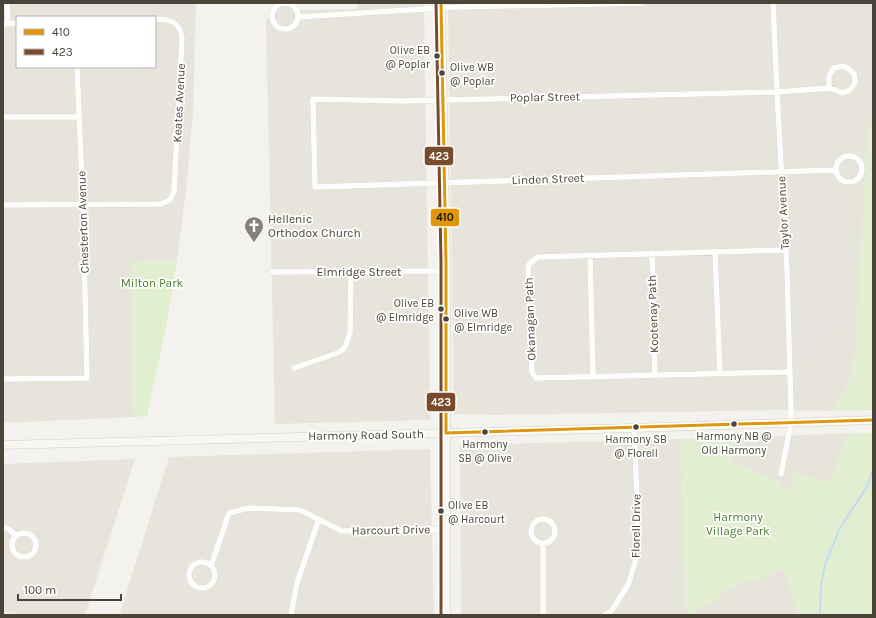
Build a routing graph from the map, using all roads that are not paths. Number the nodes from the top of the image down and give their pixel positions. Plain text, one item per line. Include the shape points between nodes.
1 (8, 3) edge
2 (642, 3) edge
3 (773, 3) edge
4 (441, 6) edge
5 (298, 16) junction
6 (158, 19) edge
7 (16, 23) edge
8 (6, 24) edge
9 (77, 68) edge
10 (829, 88) junction
11 (777, 92) junction
12 (443, 100) junction
13 (3, 117) edge
14 (78, 117) junction
15 (835, 170) junction
16 (781, 172) junction
17 (445, 183) junction
18 (315, 187) joint
19 (83, 204) junction
20 (3, 206) edge
21 (786, 250) junction
22 (715, 252) junction
23 (652, 253) junction
24 (590, 255) junction
25 (351, 271) junction
26 (446, 271) junction
27 (272, 272) dead end
28 (294, 368) dead end
29 (790, 372) junction
30 (720, 374) junction
31 (655, 375) junction
32 (593, 376) junction
33 (3, 379) edge
34 (873, 420) edge
35 (791, 423) junction
36 (634, 428) junction
37 (446, 433) junction
38 (3, 445) edge
39 (781, 474) dead end
40 (318, 519) junction
41 (3, 527) edge
42 (446, 529) junction
43 (16, 536) junction
44 (543, 544) junction
45 (211, 566) junction
46 (613, 613) edge
47 (291, 615) edge
48 (446, 615) edge
49 (543, 615) edge
50 (605, 615) edge

1 - 8 street
2 - 4 street
3 - 11 street, Taylor Avenue
4 - 5 street via 390,12
4 - 12 main road
5 - 5 street via 296,9 285,3 275,9 272,17 276,24 287,29 295,25
6 - 19 street, Keates Avenue via 174,22 179,27 182,38 174,191 170,200 161,204
7 - 8 street
9 - 14 street, Chesterton Avenue
10 - 10 street via 829,76 834,68 843,66 854,74 855,82 847,92
10 - 11 street, Poplar Street
11 - 12 street, Poplar Street
11 - 16 street, Taylor Avenue
12 - 17 main road
12 - 18 street, Poplar Street via 313,99
13 - 14 street
14 - 19 street, Chesterton Avenue
15 - 15 street via 838,162 849,156 857,159 862,167 858,178 851,182 842,181
15 - 16 street, Linden Street
16 - 17 street, Linden Street
16 - 21 street, Taylor Avenue
17 - 18 street, Linden Street
17 - 26 main road
19 - 20 street
19 - 33 street, Chesterton Avenue via 87,378
21 - 22 street, Okanagan Path
21 - 29 street, Taylor Avenue
22 - 23 street, Okanagan Path
22 - 30 street
23 - 24 street, Okanagan Path
23 - 31 street, Kootenay Path
24 - 32 street
24 - 32 street, Okanagan Path via 538,257 529,264 528,278 532,372 536,378
25 - 26 street, Elmridge Street
25 - 27 street, Elmridge Street
25 - 28 street via 350,333 345,347 340,352
26 - 37 main road
29 - 30 street, Okanagan Path
29 - 35 street, Taylor Avenue
30 - 31 street, Okanagan Path
31 - 32 street, Okanagan Path
34 - 35 main road, Harmony Road South
35 - 36 main road, Harmony Road South
35 - 39 street, Taylor Avenue
36 - 37 main road, Harmony Road South
36 - 46 street, Florell Drive via 638,519 635,563 628,585
37 - 38 main road, Harmony Road South
37 - 42 main road
40 - 42 street, Harcourt Drive via 342,531
40 - 45 street, Harcourt Drive via 300,510 249,508 229,513
40 - 47 street via 297,583
41 - 43 street
42 - 48 main road
43 - 43 street via 12,543 14,552 27,556 35,550 36,544 32,536 26,533 19,533
44 - 44 street via 552,539 555,531 550,521 542,519 534,523 530,532 534,540
44 - 49 street
45 - 45 street, Harcourt Drive via 203,562 194,565 189,573 192,582 200,587 209,585 215,574
46 - 50 street, Florell Drive

